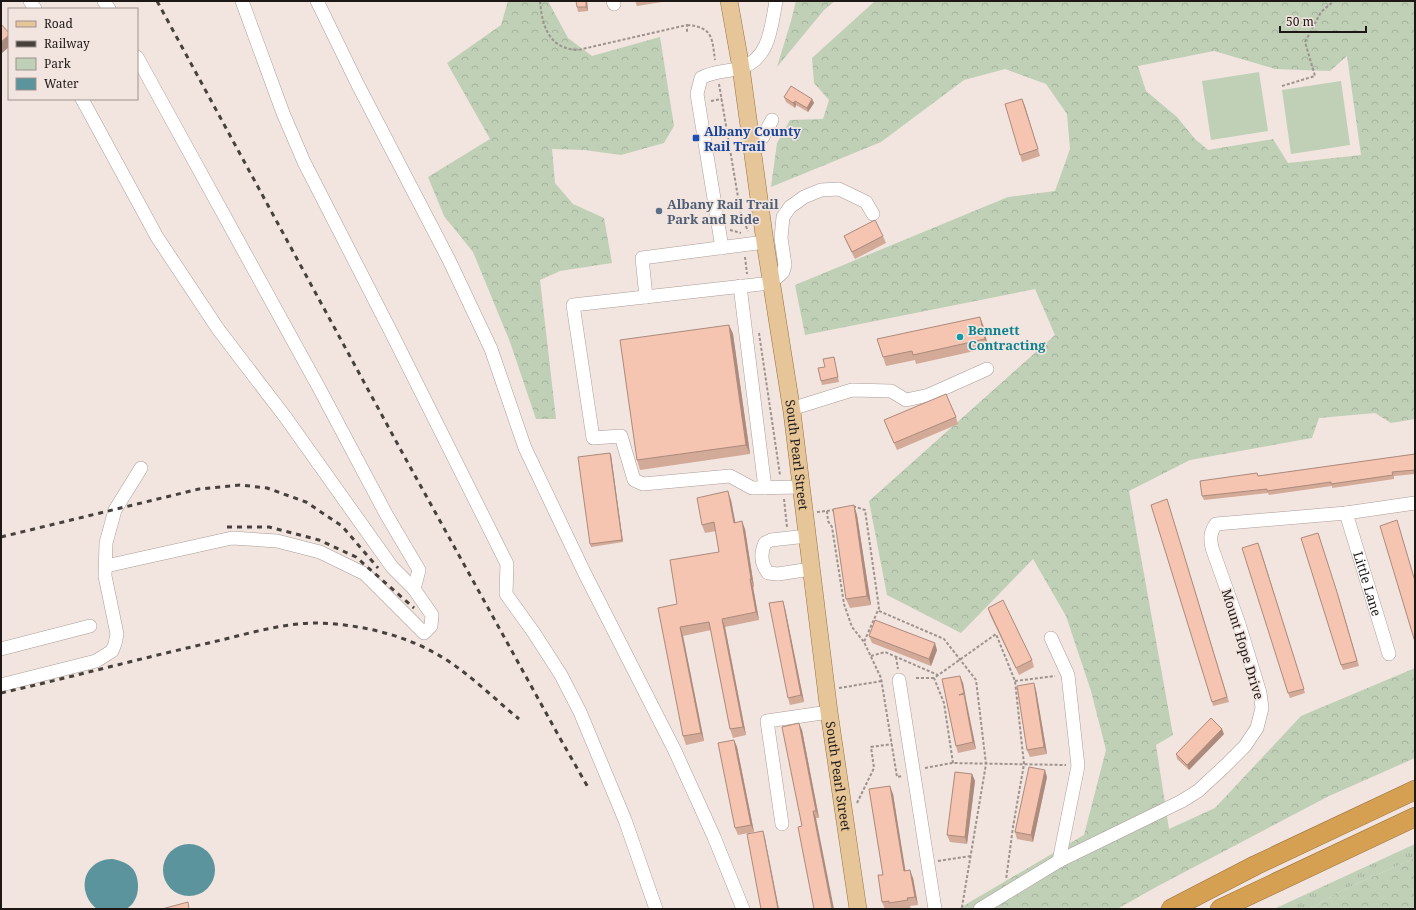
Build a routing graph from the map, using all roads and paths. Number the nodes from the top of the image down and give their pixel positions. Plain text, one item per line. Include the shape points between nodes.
1 (242, 1) edge
2 (317, 1) edge
3 (540, 1) edge
4 (729, 1) edge
5 (776, 1) edge
6 (1334, 1) edge
7 (687, 25) junction
8 (687, 32) dead end
9 (138, 59) edge
10 (741, 68) junction
11 (712, 73) junction
12 (1282, 86) dead end
13 (83, 100) edge
14 (772, 120) dead end
15 (751, 143) junction
16 (873, 214) dead end
17 (765, 242) junction
18 (722, 248) junction
19 (771, 283) junction
20 (740, 286) junction
21 (646, 297) junction
22 (987, 369) dead end
23 (791, 409) junction
24 (141, 468) dead end
25 (801, 487) junction
26 (758, 488) junction
27 (1415, 503) edge
28 (848, 508) edge
29 (841, 509) edge
30 (826, 511) junction
31 (1346, 513) junction
32 (804, 514) junction
33 (807, 536) junction
34 (106, 566) junction
35 (806, 570) junction
36 (414, 588) junction
37 (878, 611) junction
38 (90, 626) dead end
39 (1051, 638) dead end
40 (864, 642) junction
41 (1, 649) edge
42 (1389, 654) dead end
43 (871, 656) junction
44 (960, 659) junction
45 (938, 675) junction
46 (1068, 675) junction
47 (916, 678) dead end
48 (934, 678) junction
49 (899, 680) dead end
50 (882, 681) junction
51 (1015, 681) junction
52 (1, 685) edge
53 (838, 688) dead end
54 (829, 712) junction
55 (892, 744) junction
56 (953, 763) junction
57 (986, 764) junction
58 (1024, 764) junction
59 (1078, 766) junction
60 (914, 772) junction
61 (1415, 790) edge
62 (856, 805) dead end
63 (1414, 818) edge
64 (782, 824) dead end
65 (971, 856) junction
66 (1059, 861) junction
67 (928, 863) junction
68 (1011, 890) junction
69 (656, 909) edge
70 (743, 909) edge
71 (858, 909) edge
72 (935, 909) edge
73 (963, 909) edge
74 (980, 909) edge
75 (1171, 909) edge
76 (1220, 909) edge

1 - 69 street via 304,162 507,564 506,594 561,675 580,712 625,820
2 - 70 street via 452,266 490,349 525,448 587,578 675,751
3 - 7 path via 544,28 558,46 568,50 578,50
4 - 10 main road, South Pearl Street
5 - 10 street via 768,41 760,56
6 - 12 path via 1321,12 1306,42 1315,76
7 - 8 path
7 - 11 path via 704,29 710,34
9 - 36 street via 419,570
10 - 11 street
10 - 15 main road, South Pearl Street
11 - 18 street via 701,78 698,94
13 - 36 street via 157,237 218,329 286,418 392,567
14 - 15 street via 763,137
15 - 17 main road, South Pearl Street
16 - 19 street via 866,202 839,189 821,190 804,197 790,207 783,217 781,238 785,265 783,272
17 - 18 street
17 - 19 main road, South Pearl Street
18 - 21 street via 642,258
19 - 20 street
19 - 23 main road, South Pearl Street
20 - 21 street
20 - 26 street
21 - 26 street via 573,305 593,438 621,436 634,480 644,484 730,476
22 - 23 street via 929,395 906,400 891,391 852,390
23 - 25 main road, South Pearl Street
24 - 34 street via 115,510 106,544
25 - 26 street
25 - 32 main road, South Pearl Street
27 - 31 street, Mount Hope Drive
28 - 37 path via 864,510
29 - 30 path
30 - 32 path
30 - 40 path via 832,527 844,604 852,627
31 - 42 street, Little Lane
31 - 66 street, Mount Hope Drive via 1216,524 1210,538 1212,548 1260,693 1262,708 1257,728 1245,746 1198,791
32 - 33 main road, South Pearl Street
33 - 35 main road, South Pearl Street
33 - 35 street via 772,540 765,543 761,550 763,566 768,573
34 - 36 street via 232,538 277,541 320,552 364,574 424,633 432,626 432,616
34 - 52 street via 105,576 117,634 112,651 96,661
35 - 54 main road, South Pearl Street
37 - 40 path
37 - 44 path via 944,639
38 - 41 street
39 - 46 street
40 - 43 path
43 - 45 path via 885,652
43 - 50 path
44 - 45 path
44 - 51 path via 996,634
44 - 57 path via 976,680
45 - 48 path
46 - 51 path
46 - 59 street
47 - 48 path
48 - 56 path via 944,703
49 - 60 street
50 - 53 path
50 - 55 path
51 - 58 path
54 - 64 street via 767,721
54 - 71 main road, South Pearl Street
55 - 60 path via 897,777
55 - 62 path via 871,747 874,768
56 - 57 path
56 - 60 path
57 - 58 path
57 - 65 path
58 - 59 path
58 - 68 path via 1005,879
59 - 66 street
60 - 67 street
61 - 75 highway via 1256,865
63 - 76 highway
65 - 67 path
65 - 73 path
66 - 68 street, Mount Hope Drive
67 - 72 street
68 - 74 street, Mount Hope Drive

